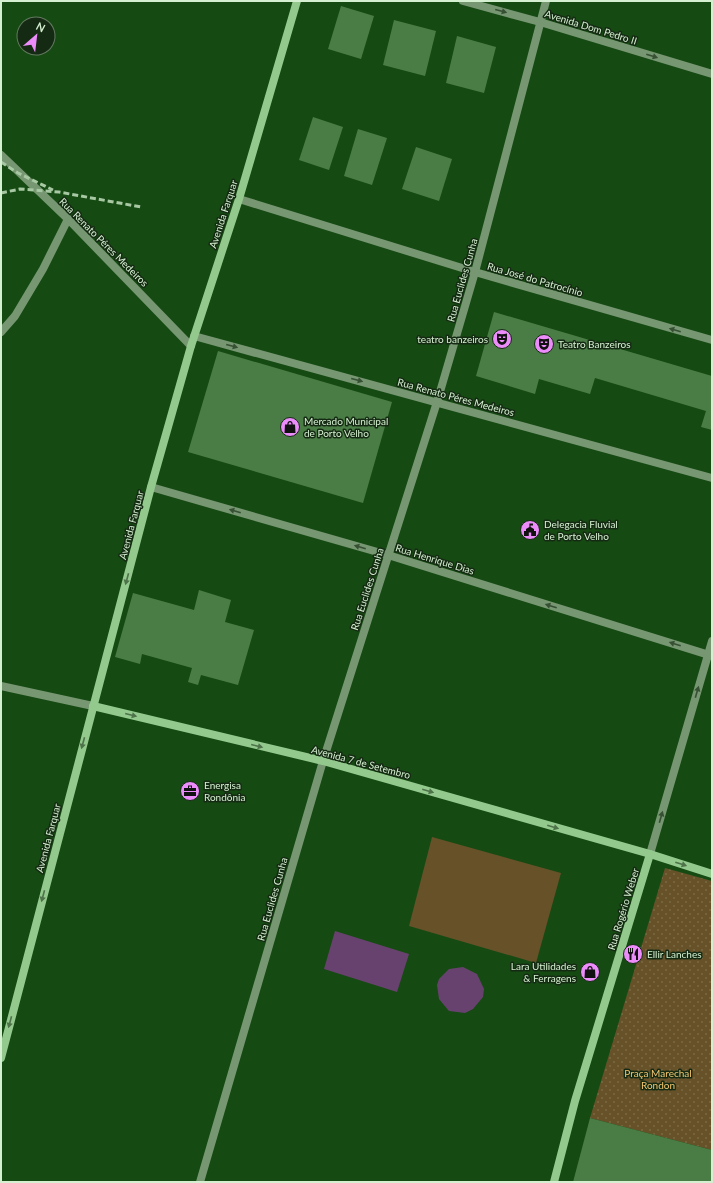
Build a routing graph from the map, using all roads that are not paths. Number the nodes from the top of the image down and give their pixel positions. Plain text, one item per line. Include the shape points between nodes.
1 (297, 1) edge
2 (463, 1) edge
3 (546, 1) edge
4 (540, 22) junction
5 (712, 74) edge
6 (1, 155) edge
7 (239, 199) junction
8 (68, 219) junction
9 (475, 272) junction
10 (1, 332) edge
11 (194, 336) junction
12 (712, 340) edge
13 (191, 346) junction
14 (437, 402) junction
15 (712, 478) edge
16 (151, 487) junction
17 (388, 555) junction
18 (712, 641) edge
19 (710, 655) edge
20 (1, 686) edge
21 (93, 706) junction
22 (323, 762) junction
23 (650, 854) junction
24 (712, 874) edge
25 (1, 1058) edge
26 (200, 1182) edge
27 (554, 1182) edge

1 - 7 street, Avenida Farquar
2 -> 4 street, Avenida Dom Pedro II
3 - 4 street, Rua Euclides Cunha
4 -> 5 street, Avenida Dom Pedro II
4 - 9 street, Rua Euclides Cunha
6 - 8 street, Rua Renato Péres Medeiros
7 - 9 street, Rua José do Patrocínio
7 - 11 street, Avenida Farquar
8 - 10 street via 39,276 15,316
8 - 13 street, Rua Renato Péres Medeiros
12 -> 9 street, Rua José do Patrocínio
9 - 14 street, Rua Euclides Cunha
11 - 13 street, Avenida Farquar
11 -> 14 street, Rua Renato Péres Medeiros
13 - 16 street, Avenida Farquar
14 - 15 street, Rua Renato Péres Medeiros
14 - 17 street, Rua Euclides Cunha
17 -> 16 street, Rua Henrique Dias
16 -> 21 street, Avenida Farquar
19 -> 17 street, Rua Henrique Dias
17 - 22 street, Rua Euclides Cunha
18 - 19 street, Rua Rogério Weber
23 -> 19 street, Rua Rogério Weber
20 - 21 street, Avenida 7 de Setembro
21 -> 22 street, Avenida 7 de Setembro
21 -> 25 street, Avenida Farquar
22 -> 23 street, Avenida 7 de Setembro
22 - 26 street, Rua Euclides Cunha
23 -> 24 street, Avenida 7 de Setembro
23 - 27 street, Rua Rogério Weber via 575,1101

